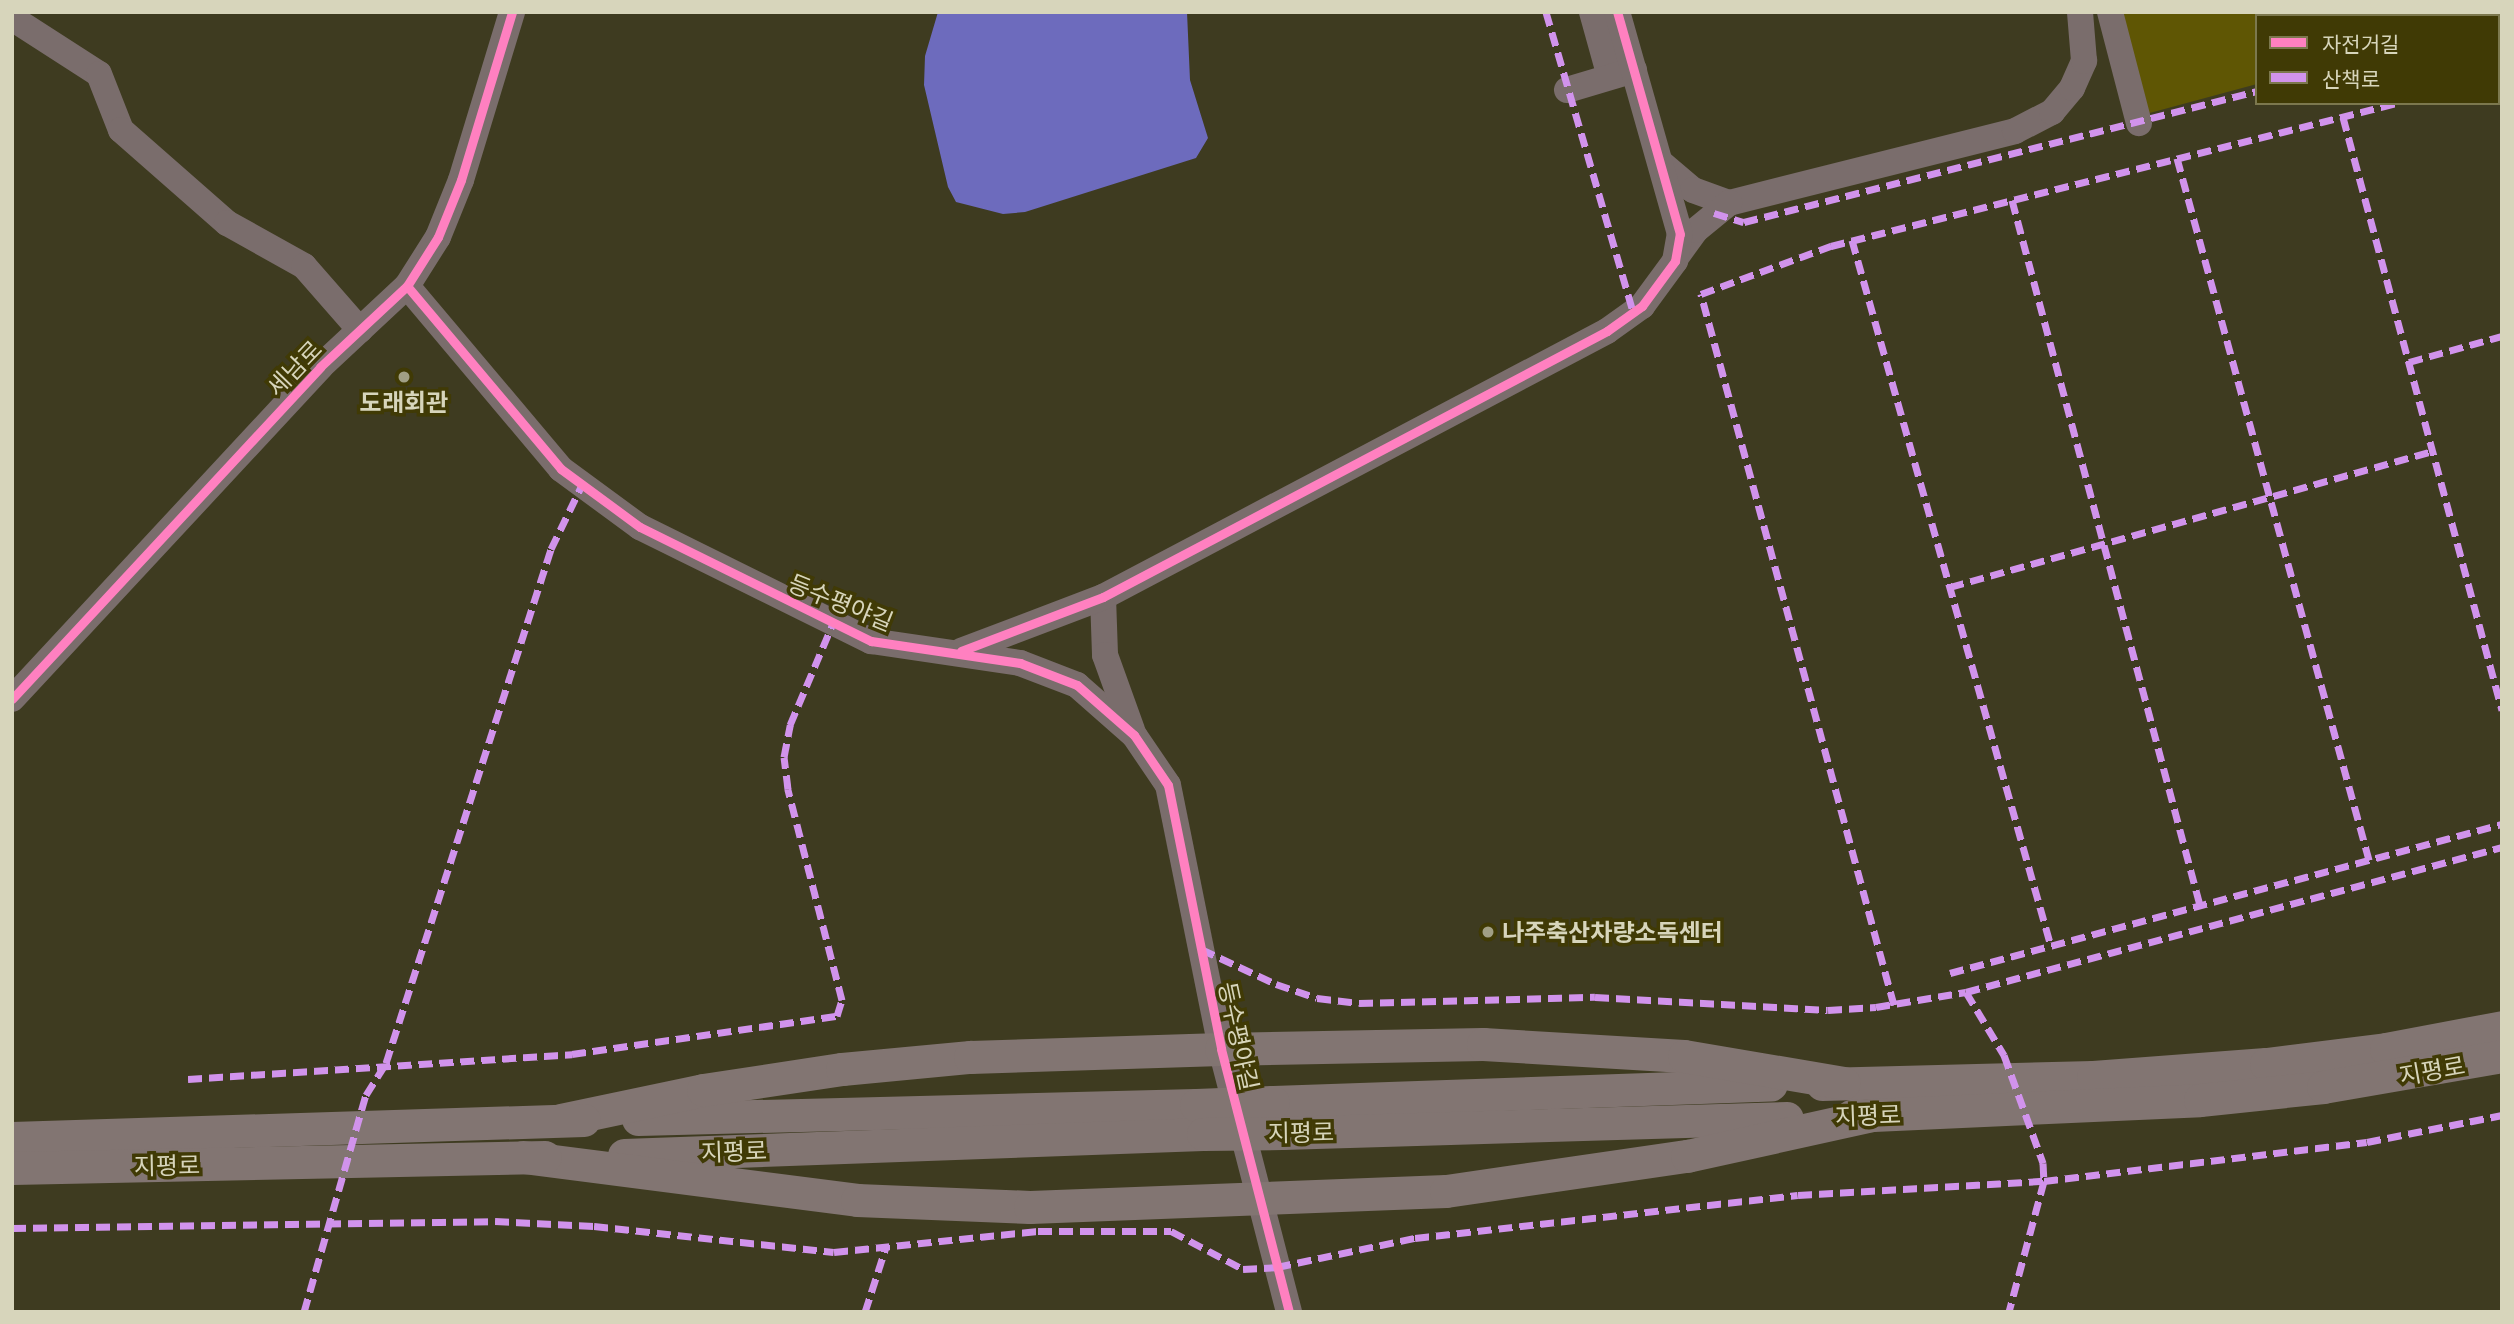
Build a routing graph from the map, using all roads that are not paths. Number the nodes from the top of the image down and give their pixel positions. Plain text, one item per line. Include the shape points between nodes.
1 (512, 12) edge
2 (1592, 12) edge
3 (1616, 12) edge
4 (2080, 12) edge
5 (2110, 12) edge
6 (12, 18) edge
7 (1622, 74) junction
8 (1567, 90) dead end
9 (2139, 123) dead end
10 (1661, 163) junction
11 (1729, 203) junction
12 (1675, 261) junction
13 (407, 286) junction
14 (360, 330) junction
15 (1103, 597) junction
16 (961, 651) junction
17 (12, 699) edge
18 (1134, 735) junction
19 (2502, 1027) edge
20 (1221, 1049) junction
21 (2502, 1056) edge
22 (1844, 1083) junction
23 (1872, 1115) junction
24 (1278, 1117) junction
25 (1199, 1120) junction
26 (561, 1121) junction
27 (12, 1138) edge
28 (523, 1157) junction
29 (12, 1168) edge
30 (1257, 1198) junction
31 (1289, 1312) edge

1 - 13 street, 세남로 via 461,180 438,237
2 - 7 street
3 - 7 street
4 - 11 street via 2084,61 2072,88 2052,112 2015,131
5 - 9 street
6 - 14 street via 99,74 121,130 228,223 304,266
7 - 8 street
7 - 10 street
10 - 11 street via 1693,190
10 - 12 street via 1680,234
11 - 12 street via 1696,230
12 - 15 street via 1642,306 1607,331
13 - 14 street, 세남로
13 - 16 street, 등수평야길 via 544,452 604,505 697,558 871,640
14 - 17 street, 세남로
15 - 16 street
15 - 18 street via 1105,654
16 - 18 street, 등수평야길 via 1020,663 1077,685
18 - 20 street, 등수평야길 via 1168,785
19 - 22 main road, 지평로 via 2386,1049 2266,1064 2093,1077
20 - 22 main road via 1483,1044 1684,1056
20 - 26 main road via 970,1057 842,1069 703,1090
20 - 30 street, 등수평야길
21 - 23 main road, 지평로 via 2323,1087 2200,1100
22 - 24 main road, 지평로
23 - 24 main road, 지평로
23 - 30 main road via 1687,1156 1446,1191
24 - 25 main road, 지평로, bridge
25 - 26 main road, 지평로
25 - 28 main road, 지평로
26 - 27 main road, 지평로
28 - 29 main road, 지평로
28 - 30 main road via 857,1199 1030,1207
30 - 31 street, 등수평야길

